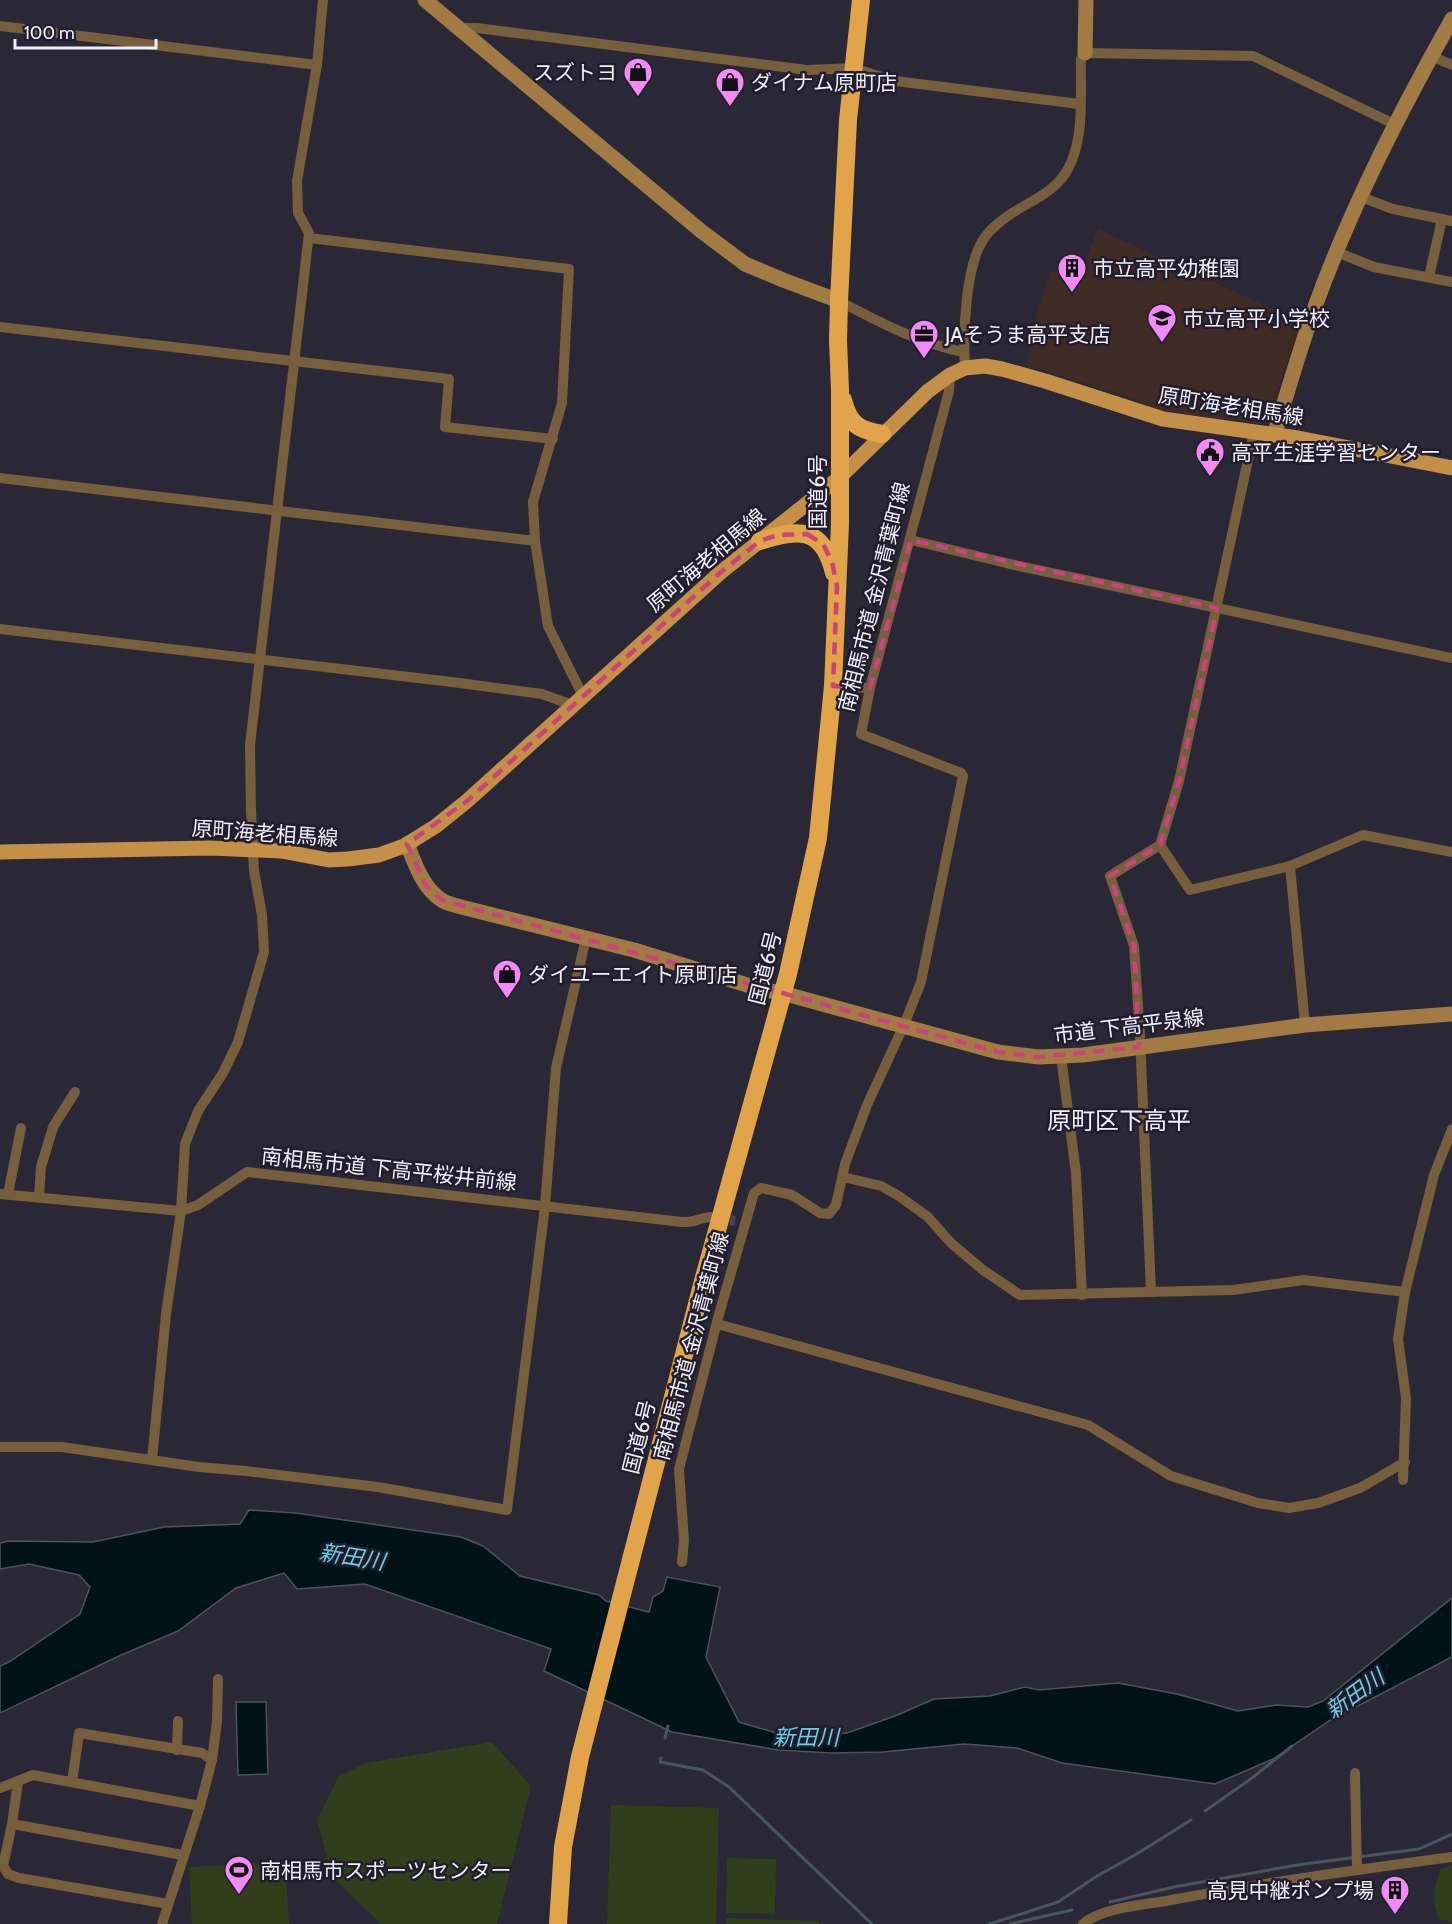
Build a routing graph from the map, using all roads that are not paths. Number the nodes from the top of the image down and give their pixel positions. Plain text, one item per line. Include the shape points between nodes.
1 (323, 0) edge
2 (425, 0) edge
3 (861, 0) edge
4 (1086, 0) edge
5 (1452, 19) edge
6 (0, 26) edge
7 (459, 28) junction
8 (1085, 53) junction
9 (1431, 56) junction
10 (317, 65) junction
11 (1452, 65) edge
12 (853, 68) junction
13 (1079, 104) junction
14 (1394, 124) junction
15 (1361, 197) junction
16 (1447, 220) edge
17 (309, 238) junction
18 (1337, 252) junction
19 (1429, 277) junction
20 (1452, 282) edge
21 (839, 301) junction
22 (0, 327) edge
23 (964, 352) junction
24 (294, 363) junction
25 (965, 368) junction
26 (950, 375) junction
27 (840, 390) junction
28 (1254, 432) junction
29 (882, 434) junction
30 (1274, 435) junction
31 (553, 439) junction
32 (1452, 468) edge
33 (0, 478) edge
34 (839, 478) junction
35 (277, 512) junction
36 (911, 540) junction
37 (535, 541) junction
38 (760, 541) junction
39 (837, 586) junction
40 (1217, 608) junction
41 (0, 629) edge
42 (1452, 658) edge
43 (260, 660) junction
44 (833, 686) junction
45 (870, 688) junction
46 (577, 700) junction
47 (407, 844) junction
48 (1160, 845) junction
49 (254, 850) junction
50 (0, 852) edge
51 (1452, 852) edge
52 (1290, 866) junction
53 (586, 938) junction
54 (782, 993) junction
55 (1452, 1014) edge
56 (904, 1025) junction
57 (1305, 1025) junction
58 (1140, 1047) junction
59 (1061, 1056) junction
60 (75, 1092) dead end
61 (21, 1128) dead end
62 (1452, 1129) edge
63 (843, 1177) junction
64 (4, 1194) edge
65 (39, 1197) junction
66 (545, 1206) junction
67 (181, 1211) junction
68 (710, 1217) tunnel mouth
69 (1151, 1292) junction
70 (1405, 1292) junction
71 (1082, 1294) junction
72 (717, 1324) junction
73 (0, 1447) edge
74 (152, 1460) junction
75 (1406, 1462) junction
76 (1403, 1480) dead end
77 (682, 1562) dead end
78 (218, 1679) dead end
79 (178, 1720) dead end
80 (177, 1750) junction
81 (212, 1760) junction
82 (1355, 1773) dead end
83 (18, 1782) junction
84 (72, 1782) junction
85 (0, 1788) edge
86 (200, 1806) junction
87 (12, 1824) junction
88 (183, 1855) junction
89 (1452, 1857) edge
90 (2, 1866) edge
91 (1357, 1867) junction
92 (168, 1904) junction
93 (162, 1924) edge
94 (558, 1924) edge
95 (1083, 1924) edge

1 - 10 street
2 - 7 street
3 - 12 highway, 国道6号
4 - 8 street
5 - 9 street
6 - 10 street
7 - 12 street via 807,69
7 - 21 street via 745,264
8 - 13 street via 1081,58
8 - 14 street via 1253,57
9 - 11 street
9 - 14 street
10 - 17 street via 297,181 298,213
12 - 13 street via 895,81
12 - 21 highway, 国道6号
13 - 23 street via 1077,148 1061,180 994,227 975,257
14 - 15 street
15 - 16 street via 1394,209
15 - 18 street
16 - 19 street
17 - 24 street
17 - 31 street via 569,269 562,403
18 - 19 street via 1374,267
18 - 30 street
19 - 20 street
21 - 23 street via 904,333
21 - 27 highway, 国道6号
22 - 24 street
23 - 25 street
24 - 31 street via 449,379 445,427
24 - 35 street
25 - 26 main road, 原町海老相馬線
25 - 28 main road, 原町海老相馬線 via 1002,369 1163,419
26 - 29 main road, 原町海老相馬線
26 - 36 street, 南相馬市道 金沢青葉町線
27 - 29 highway via 853,423
27 - 34 highway, 国道6号
28 - 30 main road, 原町海老相馬線
28 - 40 street
29 - 34 main road, 原町海老相馬線
30 - 32 main road, 原町海老相馬線
31 - 37 street via 533,502
33 - 35 street
34 - 38 main road, 原町海老相馬線
34 - 39 highway, 国道6号
35 - 37 street
35 - 43 street
36 - 40 street
36 - 45 street, 南相馬市道 金沢青葉町線
37 - 46 street via 548,626
38 - 39 highway via 797,532 816,538 827,551
38 - 46 main road, 原町海老相馬線
39 - 44 highway, 国道6号
40 - 42 street
40 - 48 street via 1179,781
41 - 43 street
43 - 46 street
43 - 49 street via 250,746
44 - 45 street
44 - 54 highway, 国道6号 via 818,838
45 - 56 street, 南相馬市道 金沢青葉町線 via 863,736 963,776 921,982
46 - 47 main road, 原町海老相馬線 via 466,801
47 - 49 main road, 原町海老相馬線 via 379,855 329,860
47 - 53 street, 市道 下高平泉線 via 426,886 442,900
48 - 52 street via 1190,890
48 - 58 street via 1110,876 1134,946
49 - 50 main road, 原町海老相馬線
49 - 67 street via 264,952 238,1042 187,1136
51 - 52 street via 1363,835
52 - 57 street
53 - 54 street, 市道 下高平泉線
53 - 66 street via 556,1068
54 - 56 street, 市道 下高平泉線
54 - 94 highway, 国道6号 via 574,1780 561,1866
55 - 57 street, 市道 下高平泉線
56 - 59 street, 市道 下高平泉線 via 998,1052
56 - 63 street, 南相馬市道 金沢青葉町線 via 867,1105
57 - 58 street, 市道 下高平泉線
58 - 59 street, 市道 下高平泉線
58 - 69 street
59 - 71 street via 1076,1173
60 - 65 street via 53,1127 41,1167
61 - 64 street
62 - 70 street via 1434,1175
63 - 71 street via 881,1186 899,1196 928,1217 960,1251 1016,1293
63 - 72 street, 南相馬市道 金沢青葉町線 via 836,1204 829,1214 820,1213 792,1195 760,1188 754,1193 740,1222
64 - 65 street
65 - 67 street
66 - 67 street, 南相馬市道 下高平桜井前線 via 247,1172 198,1205
66 - 68 street, 南相馬市道 下高平桜井前線 via 693,1223
66 - 74 street via 507,1510 378,1487
67 - 74 street
69 - 70 street via 1233,1290 1305,1280
69 - 71 street
70 - 75 street via 1398,1339 1406,1398
72 - 75 street via 1088,1425 1172,1476 1258,1503 1289,1508 1318,1503 1360,1488
72 - 77 street, 南相馬市道 金沢青葉町線 via 679,1469
73 - 74 street via 62,1447
75 - 76 street
78 - 81 street
79 - 80 street
80 - 81 street via 202,1754
80 - 84 street via 79,1733
81 - 86 street
82 - 91 street
83 - 84 street via 33,1775
83 - 85 street
83 - 87 street
84 - 86 street
86 - 88 street
87 - 88 street
87 - 90 street
88 - 92 street
89 - 91 street
90 - 92 street via 8,1874 19,1878
91 - 95 street via 1121,1909 1091,1917
92 - 93 street

